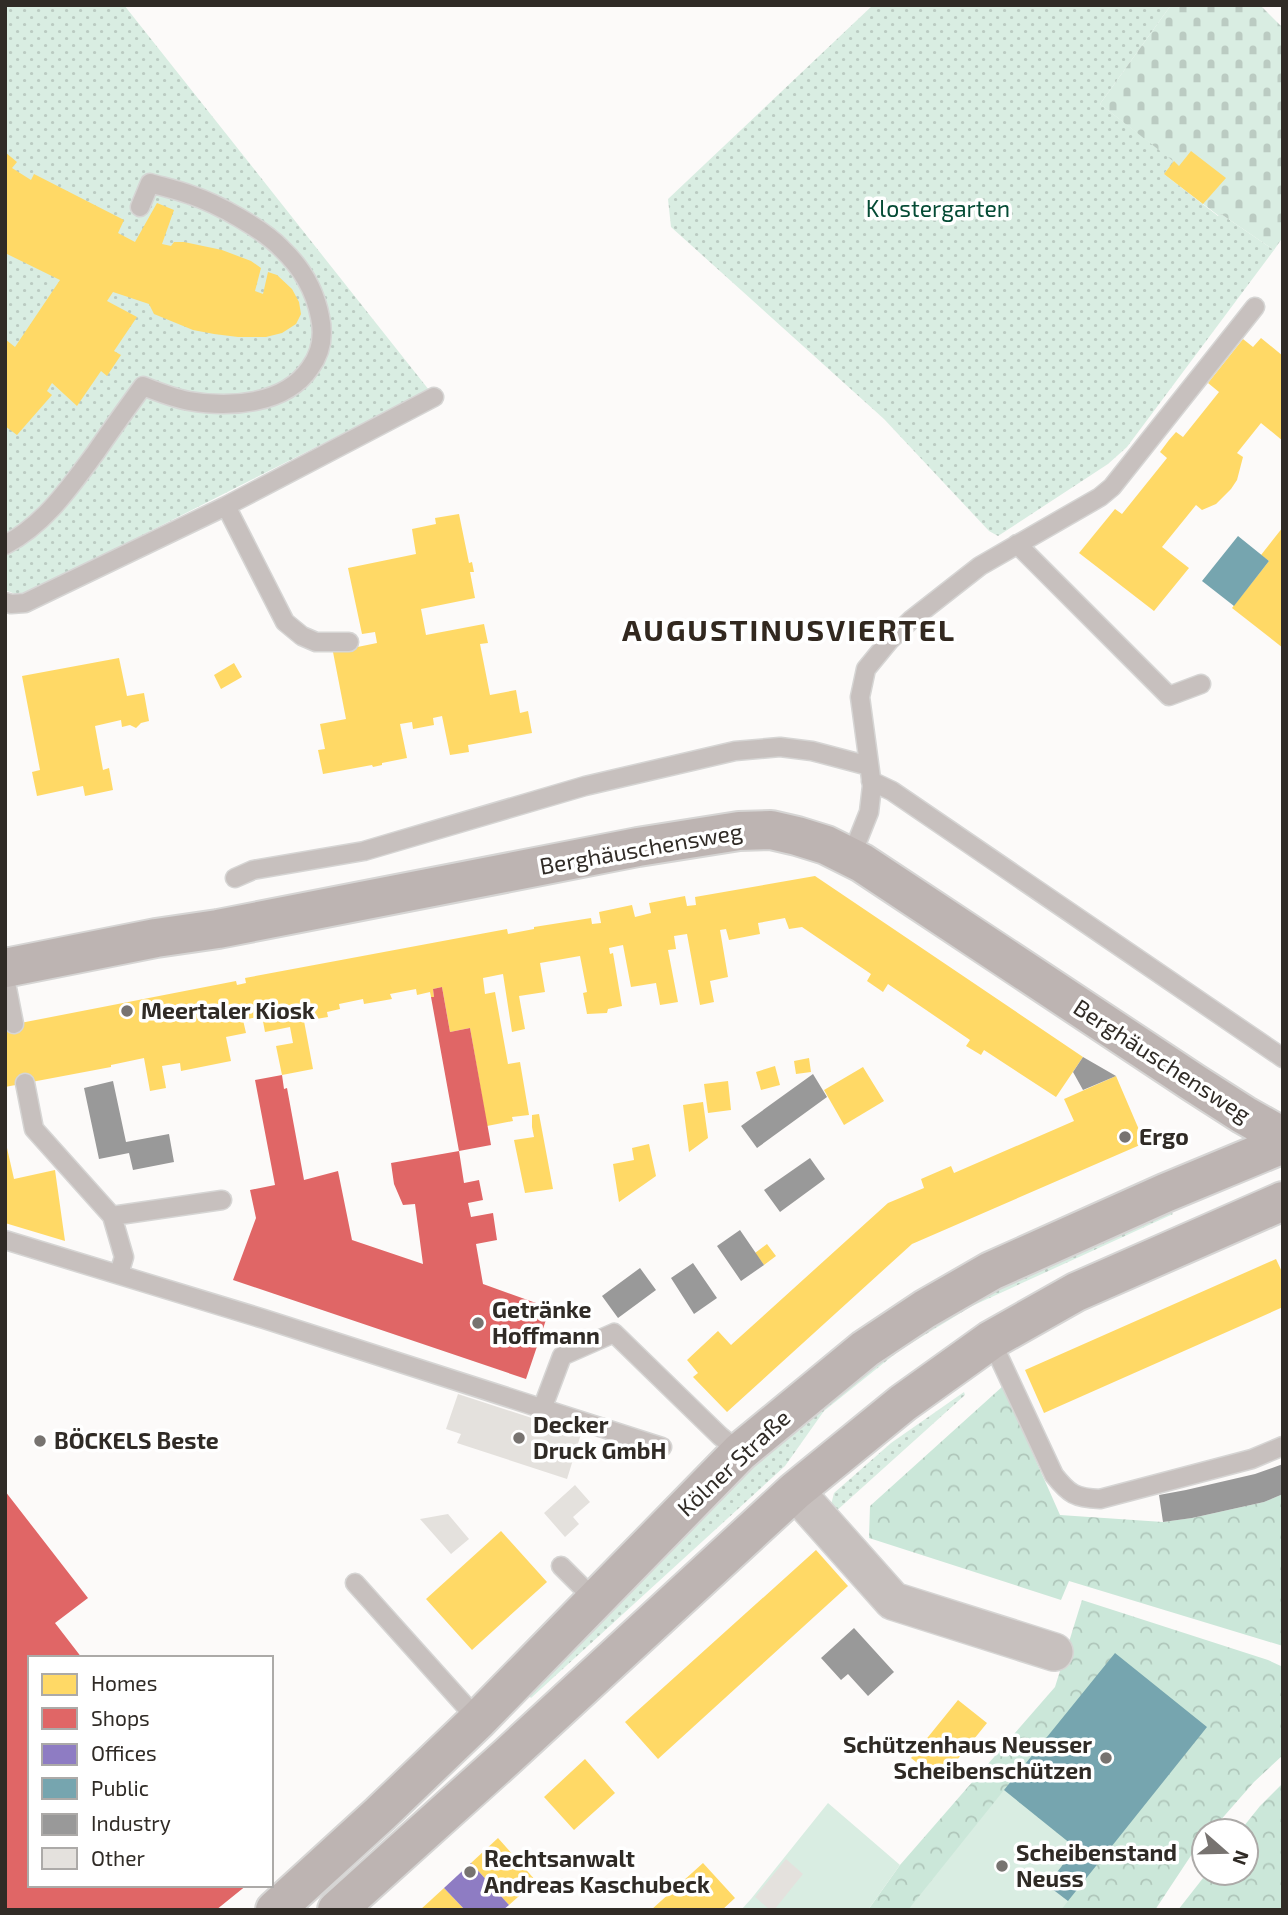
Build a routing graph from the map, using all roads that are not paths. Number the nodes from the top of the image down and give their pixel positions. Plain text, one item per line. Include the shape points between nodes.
1 (140, 207) dead end
2 (1255, 307) dead end
3 (434, 397) dead end
4 (226, 506) junction
5 (1017, 544) junction
6 (5, 545) edge
7 (5, 602) edge
8 (349, 642) dead end
9 (1201, 684) dead end
10 (870, 773) junction
11 (851, 857) junction
12 (235, 878) dead end
13 (5, 968) edge
14 (5, 978) edge
15 (14, 1024) dead end
16 (1283, 1058) edge
17 (25, 1083) dead end
18 (1283, 1137) edge
19 (1283, 1144) edge
20 (222, 1200) dead end
21 (1283, 1201) edge
22 (112, 1216) junction
23 (5, 1240) edge
24 (119, 1274) junction
25 (991, 1340) junction
26 (542, 1409) junction
27 (1283, 1446) edge
28 (662, 1447) dead end
29 (740, 1452) junction
30 (795, 1492) junction
31 (561, 1566) dead end
32 (355, 1583) dead end
33 (595, 1600) junction
34 (1054, 1652) dead end
35 (478, 1720) junction
36 (509, 1755) junction
37 (380, 1814) junction
38 (275, 1910) edge
39 (322, 1910) edge
40 (337, 1910) edge

1 - 6 lane via 150,183 193,195 258,229 281,247 310,286 321,322 319,351 305,376 293,386 251,402 188,401 143,386 68,491 37,523
2 - 5 lane via 1112,487
3 - 4 lane
4 - 7 lane via 25,603
4 - 8 lane via 285,622 316,642
5 - 9 lane via 1170,696
5 - 10 lane via 980,566 911,620 866,669 860,697
10 - 11 lane via 869,812
10 - 12 lane via 812,751 780,747 735,751 585,786 364,851 253,870
10 - 16 lane
11 - 13 main road, Berghäuschensweg via 771,830 738,831
11 - 18 main road, Berghäuschensweg
14 - 15 lane
17 - 22 lane via 34,1129
19 - 29 main road, Kölner Straße via 992,1271 925,1309 865,1349
20 - 22 lane
21 - 25 main road via 1076,1292
22 - 24 lane via 124,1257
23 - 24 lane
24 - 26 lane
25 - 27 lane via 1054,1475 1068,1492 1084,1499 1100,1499 1252,1459
25 - 30 main road via 903,1403
26 - 28 lane
26 - 29 lane via 562,1356 614,1334
29 - 33 main road, Kölner Straße
30 - 34 street via 893,1601
30 - 36 main road
31 - 33 lane
32 - 35 lane
33 - 35 main road, Kölner Straße
35 - 36 main road
35 - 37 main road, Kölner Straße
36 - 40 main road
37 - 38 main road, Kölner Straße
37 - 39 main road via 340,1865 323,1896

